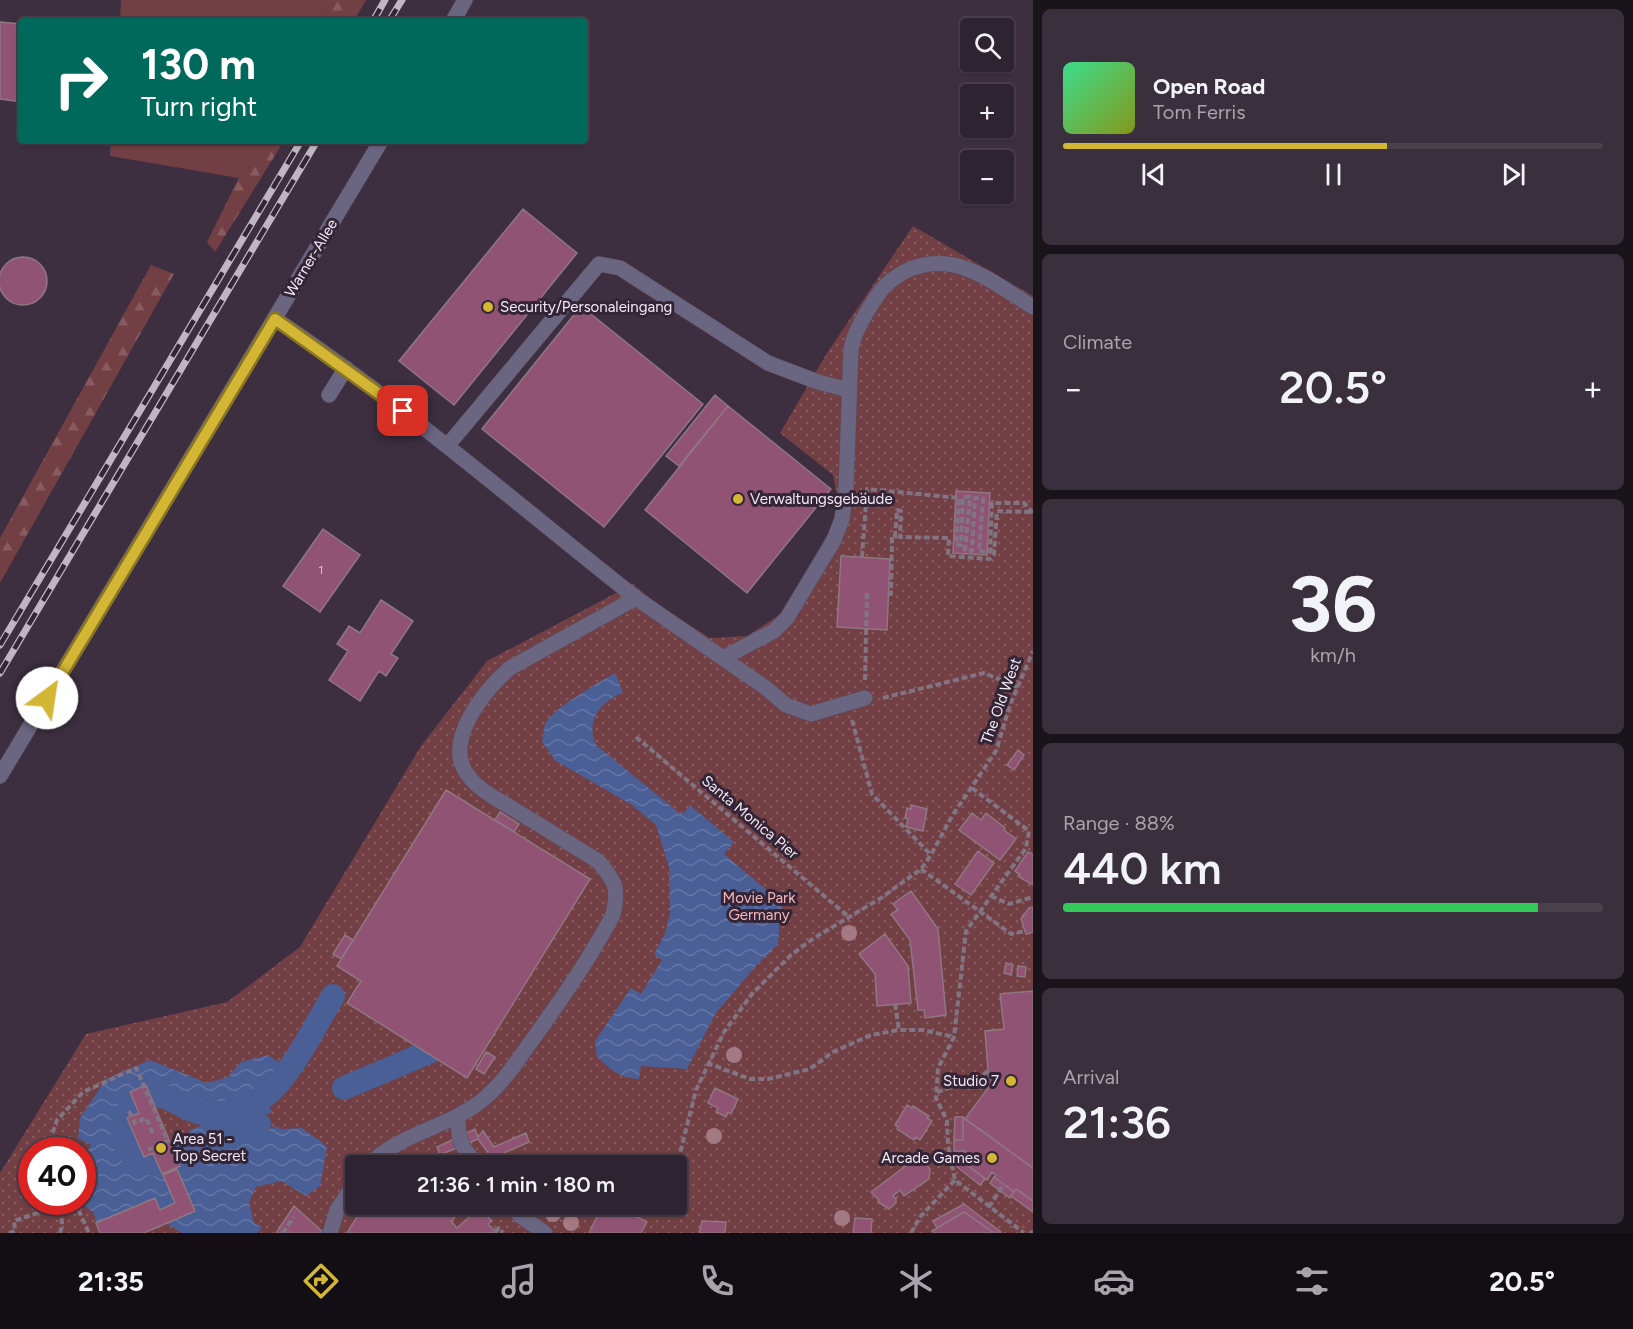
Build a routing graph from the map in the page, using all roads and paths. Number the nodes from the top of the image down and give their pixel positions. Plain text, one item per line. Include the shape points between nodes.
1 (465, 0) edge
2 (455, 18) edge
3 (379, 144) edge
4 (1033, 307) edge
5 (275, 319) junction
6 (346, 368) junction
7 (849, 390) junction
8 (329, 395) dead end
9 (448, 445) junction
10 (1033, 512) edge
11 (862, 557) dead end
12 (867, 593) dead end
13 (888, 594) dead end
14 (636, 598) junction
15 (1033, 651) edge
16 (723, 658) junction
17 (1018, 687) junction
18 (864, 698) junction
19 (826, 709) junction
20 (636, 737) dead end
21 (0, 776) edge
22 (972, 788) junction
23 (1027, 838) junction
24 (1033, 840) edge
25 (931, 855) junction
26 (921, 868) junction
27 (991, 896) junction
28 (1033, 897) edge
29 (979, 912) junction
30 (849, 917) junction
31 (1025, 930) dead end
32 (895, 1004) dead end
33 (899, 1030) junction
34 (954, 1037) junction
35 (707, 1063) junction
36 (980, 1077) junction
37 (937, 1092) junction
38 (129, 1111) dead end
39 (458, 1116) junction
40 (154, 1136) dead end
41 (51, 1137) edge
42 (948, 1145) junction
43 (954, 1146) dead end
44 (148, 1150) dead end
45 (380, 1155) edge
46 (469, 1155) edge
47 (681, 1155) edge
48 (955, 1180) junction
49 (1004, 1184) dead end
50 (345, 1199) edge
51 (988, 1207) junction
52 (30, 1215) edge
53 (62, 1215) edge
54 (81, 1215) edge
55 (519, 1215) edge
56 (294, 1217) dead end
57 (495, 1232) edge
58 (9, 1233) edge
59 (60, 1233) edge
60 (89, 1233) edge
61 (283, 1233) edge
62 (330, 1233) edge
63 (503, 1233) edge
64 (545, 1233) edge
65 (911, 1233) edge
66 (1024, 1233) edge

1 - 2 street
3 - 5 street, Warner-Allee
4 - 7 street via 964,268 941,263 918,265 898,274 882,288 854,334
5 - 6 street
5 - 21 street, Warner-Allee
6 - 8 street
6 - 9 street
7 - 9 street via 768,363 620,268 599,264
7 - 16 street via 846,490 834,540 787,618 774,631
9 - 14 street
10 - 11 path via 1024,503 992,503 990,552 979,551 983,499 975,498 972,550 965,550 970,497 963,497 961,545 956,544 959,498 867,489
10 - 13 path via 997,511 994,554 990,559 948,556 949,538 900,537 901,510 897,510
12 - 18 path
14 - 16 street
14 - 39 street via 510,668 493,682 463,729 458,750 466,773 483,790 598,861 613,878 617,898 602,936 500,1086
15 - 17 path, The Old West
16 - 19 street via 786,705 811,714
17 - 18 path via 984,673 887,698
17 - 22 path, The Old West via 996,751
18 - 19 street
19 - 25 path via 852,720 872,794
20 - 30 path, Santa Monica Pier
22 - 23 path via 1029,831
22 - 25 path, The Old West
23 - 24 path
23 - 27 path via 1026,848
25 - 26 path, The Old West
26 - 29 path
26 - 30 path, The Old West
27 - 28 path via 1009,904
27 - 29 path
29 - 31 path via 1011,934
29 - 34 path via 966,932
30 - 35 path via 791,955 769,976 724,1032
32 - 33 path
33 - 34 path via 923,1030
33 - 35 path via 871,1035 833,1052 810,1069 768,1079 750,1079
34 - 37 path via 938,1068
35 - 47 path via 693,1098
36 - 36 path via 989,1075
36 - 37 path
37 - 42 path via 947,1121
38 - 40 path via 135,1123 146,1118
39 - 45 street
39 - 46 street via 458,1138
41 - 44 path via 57,1120 83,1092 136,1068 168,1141
42 - 43 path
42 - 48 path
48 - 51 path
48 - 65 path via 920,1217
49 - 51 path
50 - 62 street
51 - 66 path
52 - 58 path via 14,1221 15,1231
53 - 59 path
54 - 60 path
55 - 64 street
56 - 61 path
57 - 63 path via 499,1228

